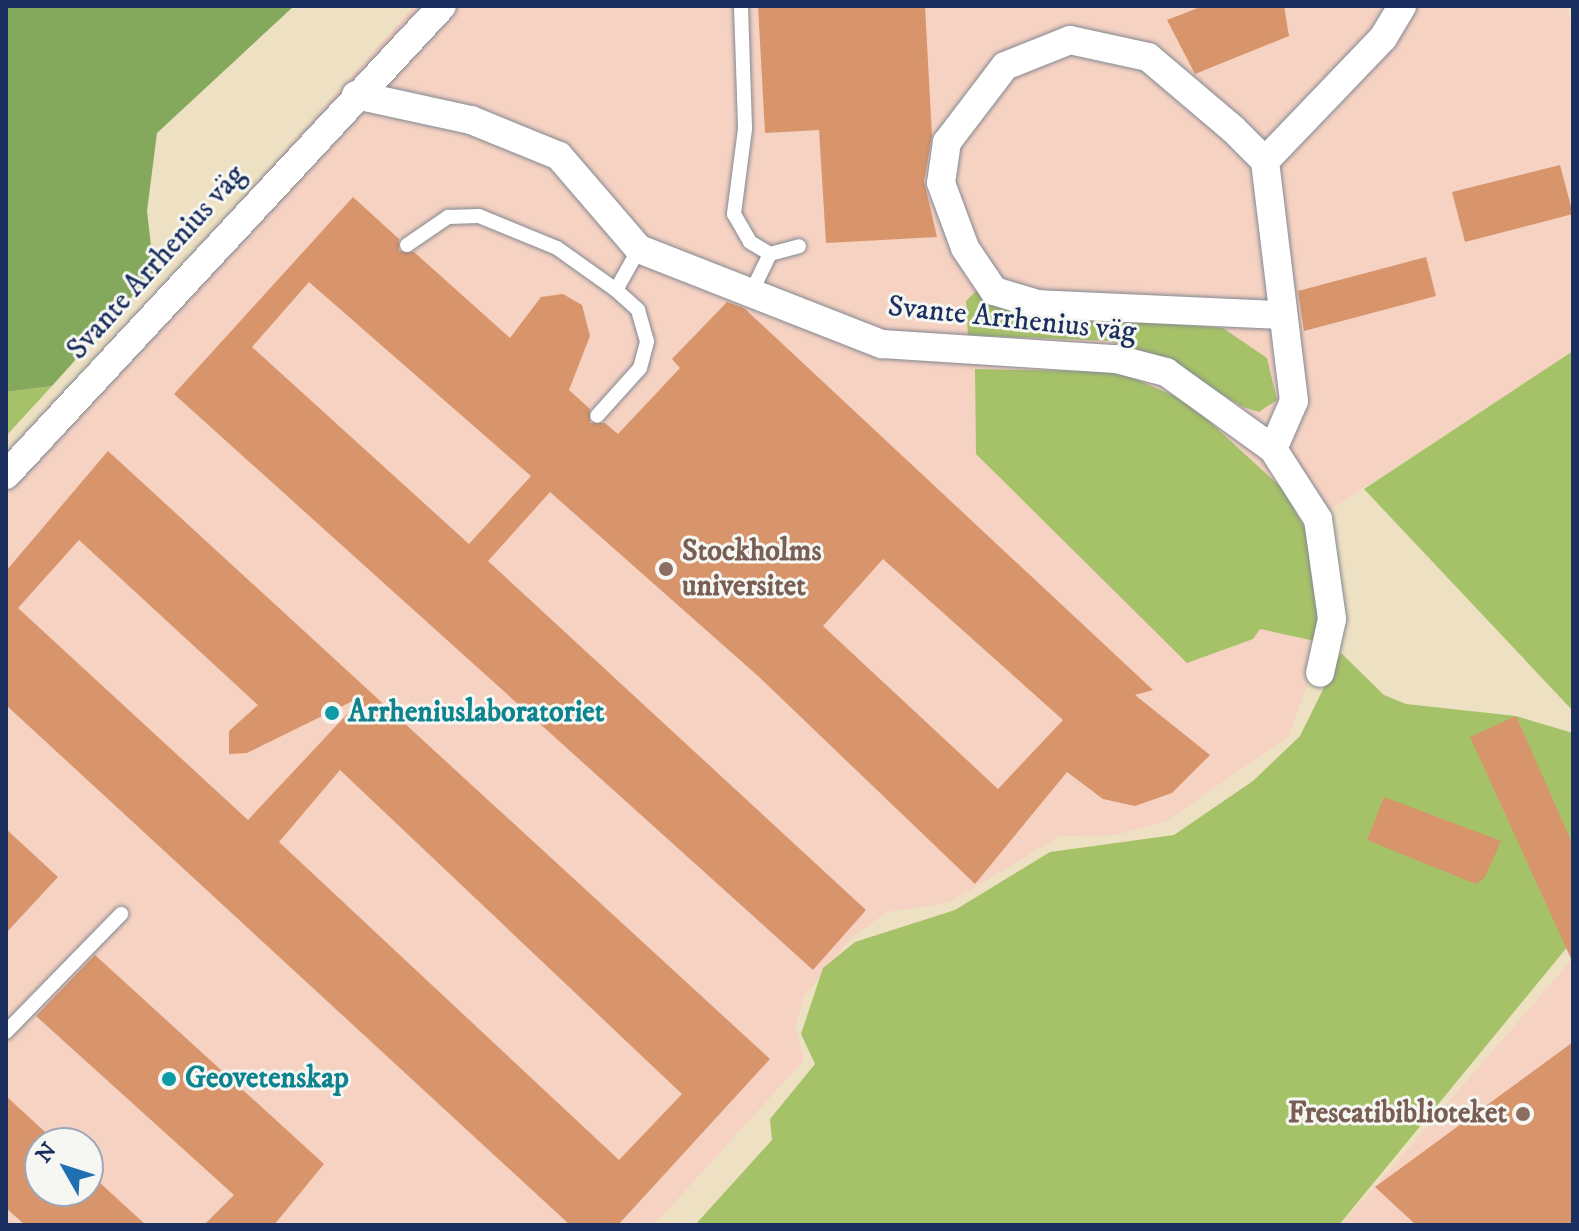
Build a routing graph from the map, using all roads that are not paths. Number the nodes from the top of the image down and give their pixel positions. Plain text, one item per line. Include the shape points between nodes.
1 (442, 6) edge
2 (741, 6) edge
3 (1402, 6) edge
4 (356, 95) junction
5 (1265, 161) junction
6 (407, 245) dead end
7 (799, 246) dead end
8 (639, 249) junction
9 (770, 254) junction
10 (616, 290) junction
11 (751, 293) junction
12 (1279, 315) junction
13 (597, 416) dead end
14 (1273, 449) junction
15 (6, 475) edge
16 (1320, 673) dead end
17 (121, 914) dead end
18 (6, 1032) edge

1 - 4 street, Svante Arrhenius väg
2 - 9 lane via 745,129 734,214 750,242
3 - 5 street via 1332,96
4 - 8 street, Svante Arrhenius väg via 471,120 559,156
4 - 15 street, Svante Arrhenius väg
5 - 12 street
5 - 12 street, Svante Arrhenius väg via 1148,57 1070,40 1005,66 947,142 941,183 965,248 994,291 1037,304
6 - 10 lane via 448,217 479,216 546,242
7 - 9 lane
8 - 10 lane
8 - 11 street, Svante Arrhenius väg
9 - 11 lane
10 - 13 lane via 638,310 647,342 640,368
11 - 14 street, Svante Arrhenius väg via 882,344 1116,359 1166,372
12 - 14 street via 1294,401
14 - 16 street, Svante Arrhenius väg via 1318,519 1332,619
17 - 18 lane

